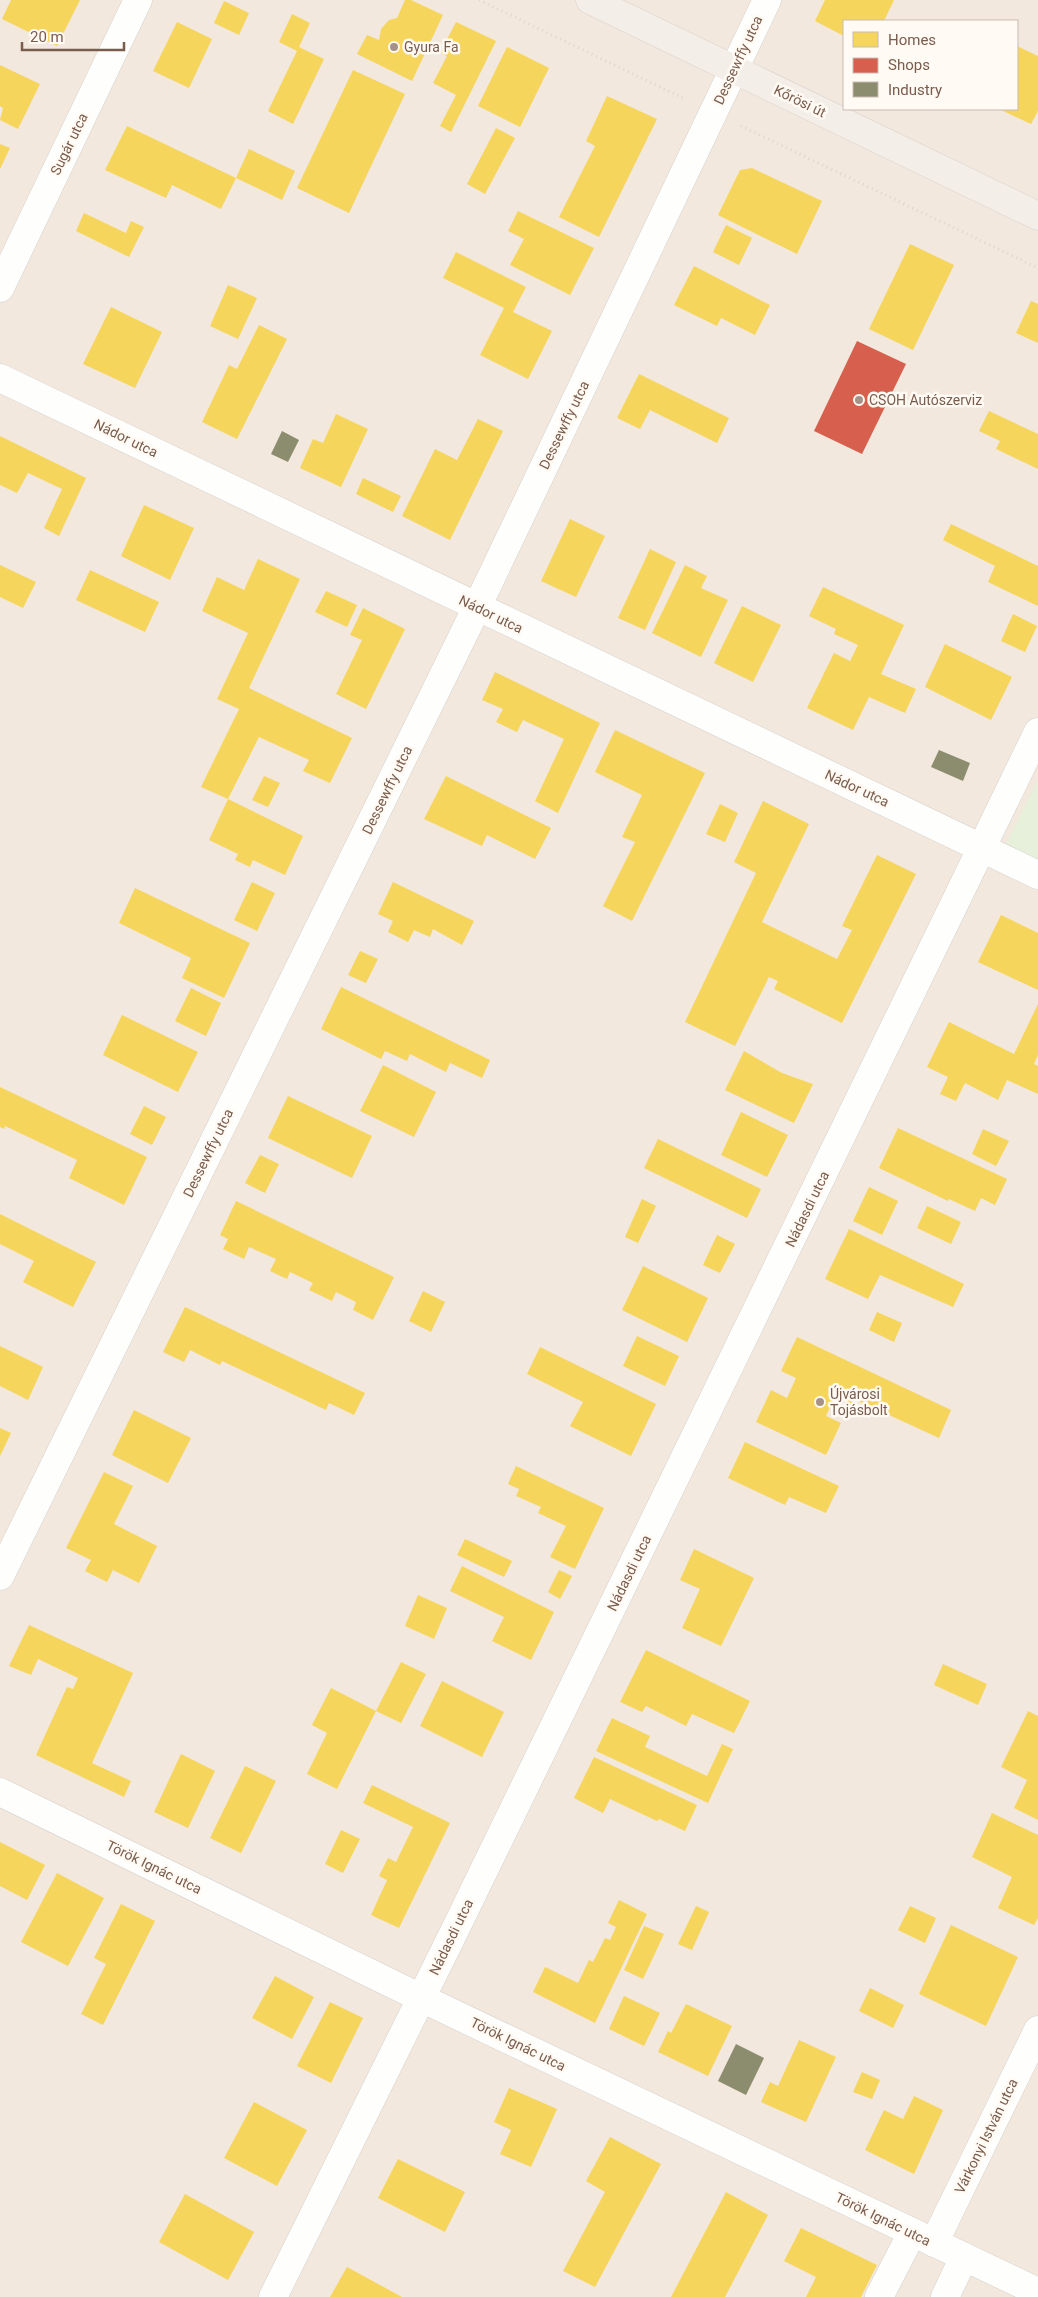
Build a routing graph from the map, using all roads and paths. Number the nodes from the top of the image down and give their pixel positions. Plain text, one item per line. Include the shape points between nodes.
1 (138, 0) edge
2 (479, 0) edge
3 (590, 0) edge
4 (767, 0) edge
5 (733, 69) junction
6 (714, 113) junction
7 (1038, 216) edge
8 (1038, 268) edge
9 (0, 288) edge
10 (0, 378) edge
11 (477, 607) junction
12 (1038, 732) edge
13 (983, 848) junction
14 (1038, 875) edge
15 (0, 1576) edge
16 (0, 1792) edge
17 (421, 1998) junction
18 (1038, 2030) edge
19 (923, 2238) junction
20 (964, 2257) junction
21 (1038, 2292) edge
22 (273, 2297) edge
23 (880, 2297) edge
24 (945, 2297) edge

1 - 9 street, Sugár utca
2 - 6 path
3 - 5 main road, Kőrösi út
4 - 5 street, Dessewffy utca
5 - 6 street, Dessewffy utca
5 - 7 main road, Kőrösi út
6 - 8 path
6 - 11 street, Dessewffy utca
10 - 11 street, Nádor utca
11 - 13 street, Nádor utca
11 - 15 street, Dessewffy utca
12 - 13 street, Nádasdi utca
13 - 14 street, Nádor utca
13 - 17 street, Nádasdi utca
16 - 17 street, Török Ignác utca
17 - 19 street, Török Ignác utca
17 - 22 street, Nádasdi utca
18 - 19 street, Várkonyi István utca
19 - 20 street, Török Ignác utca
19 - 23 street, Várkonyi István utca
20 - 21 street, Török Ignác utca
20 - 24 street

